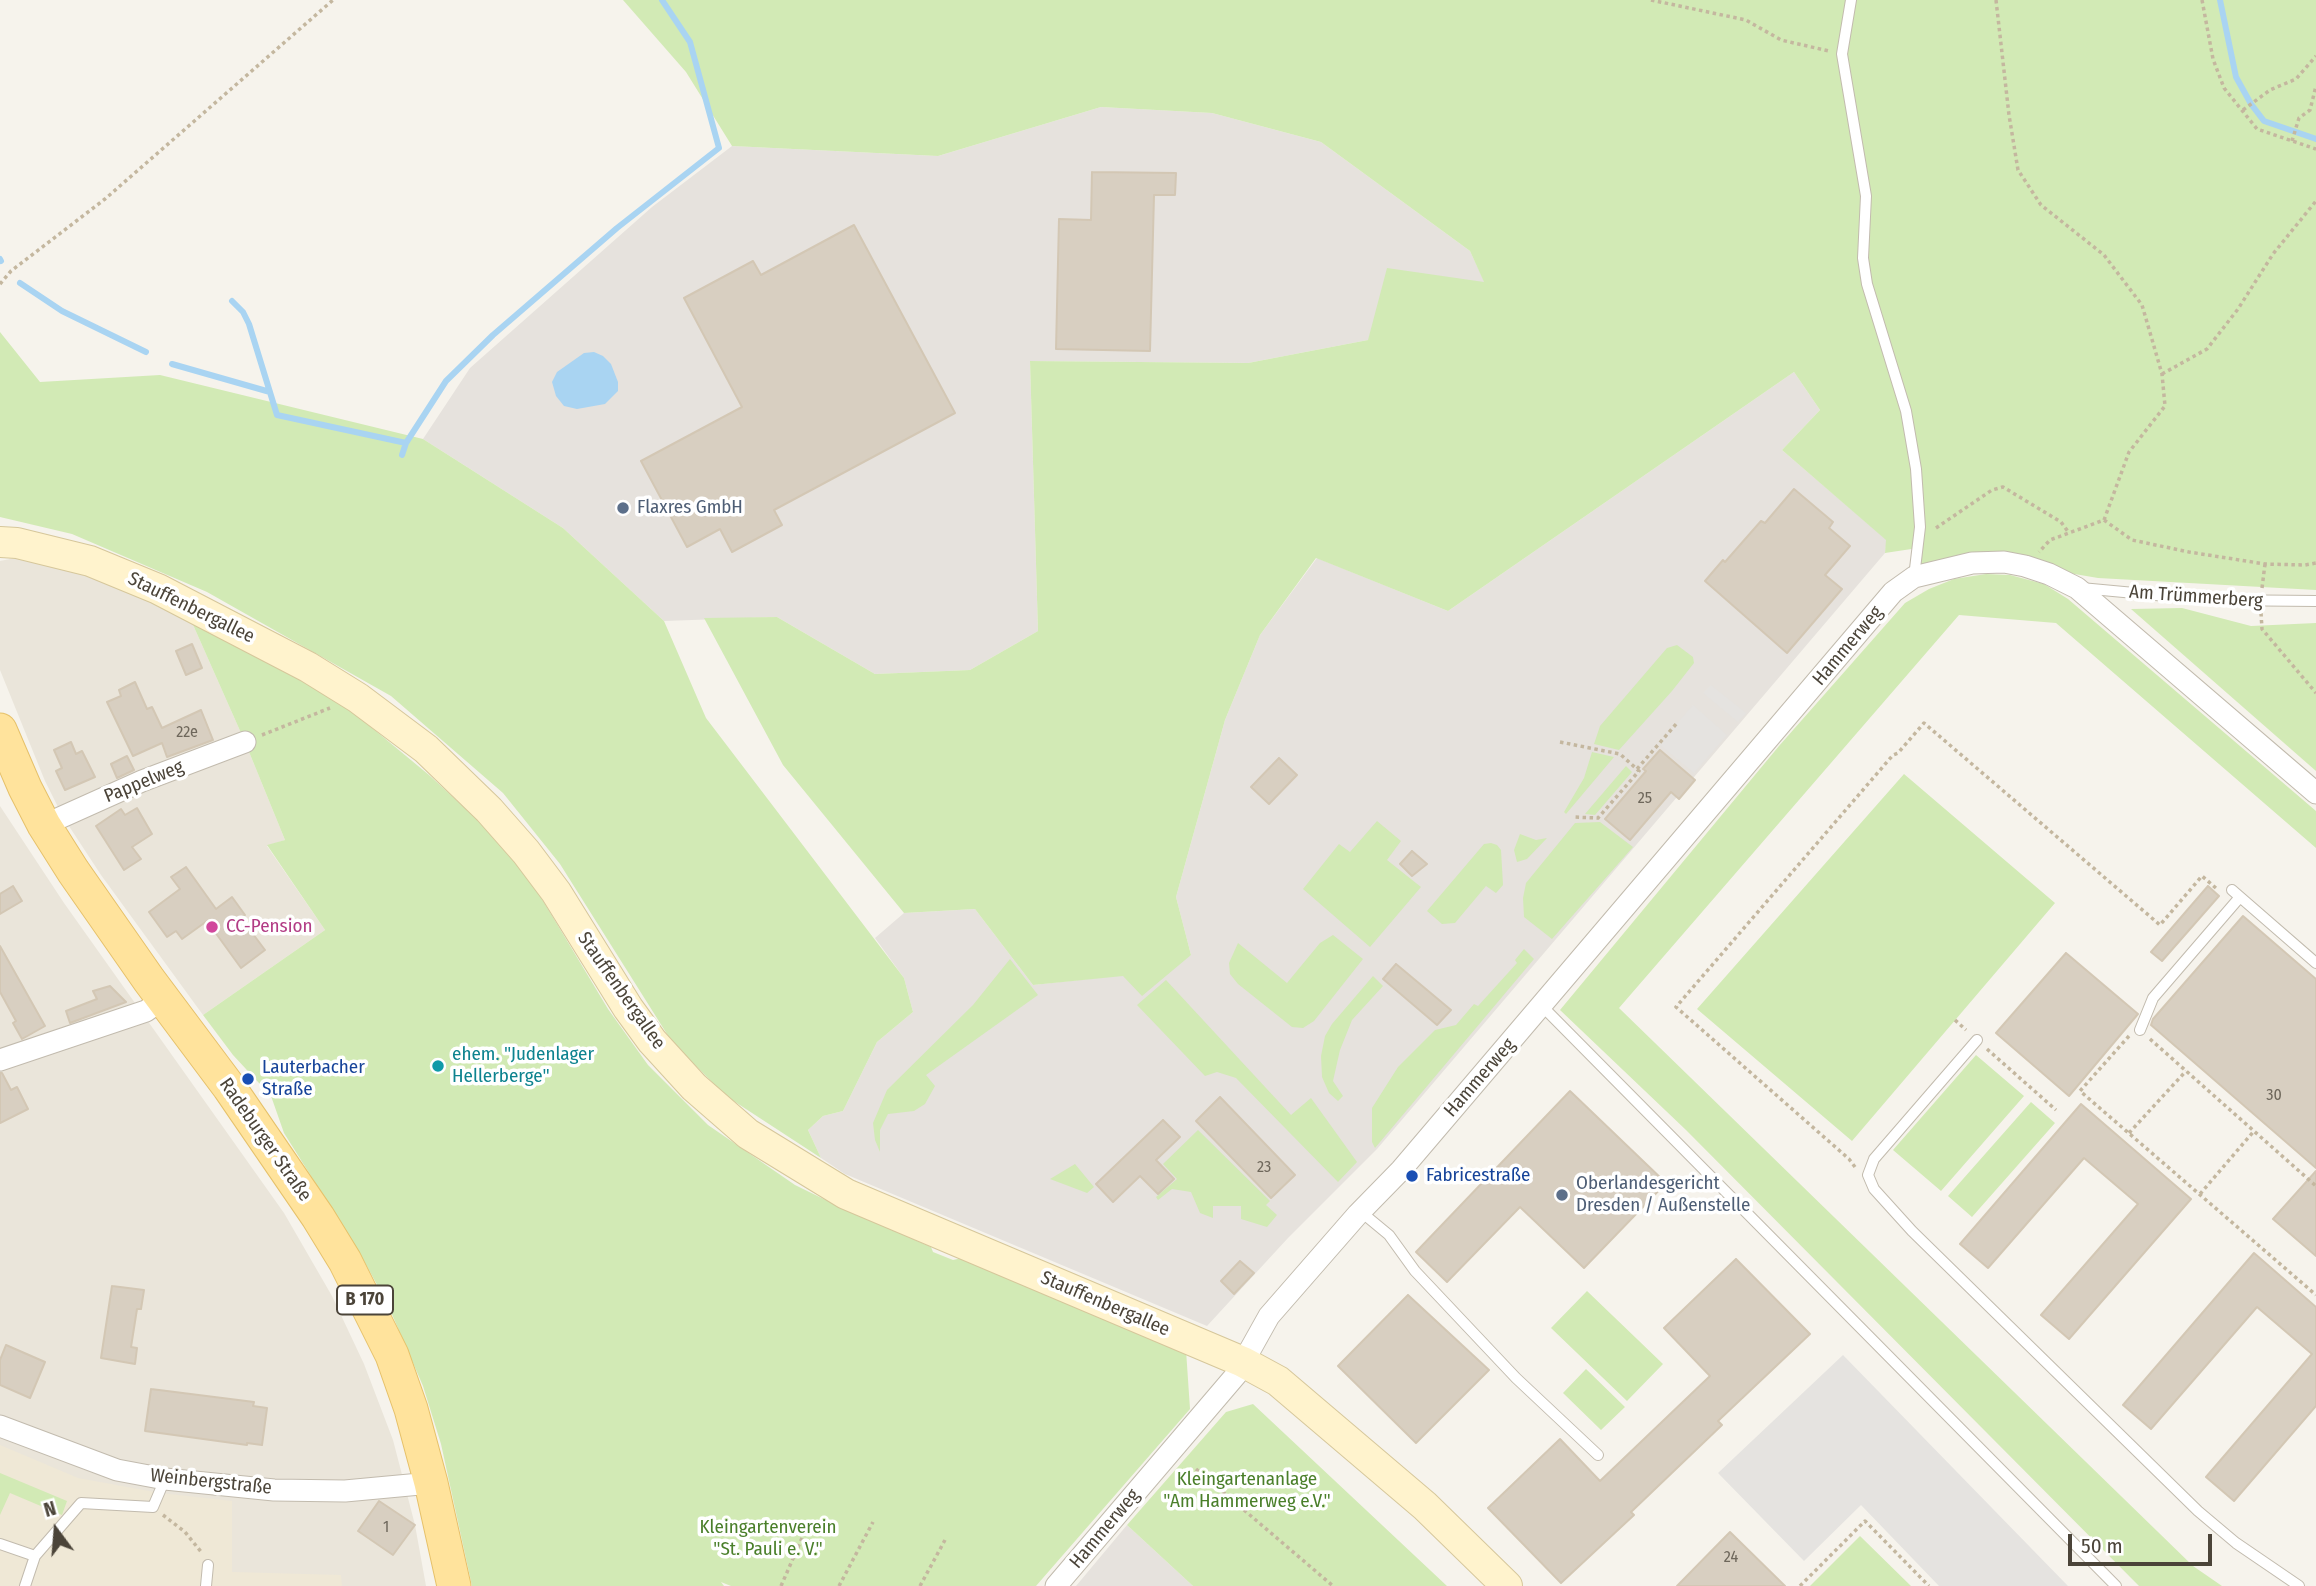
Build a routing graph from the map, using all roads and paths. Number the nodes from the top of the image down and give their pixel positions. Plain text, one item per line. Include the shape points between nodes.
1 (332, 0) edge
2 (1651, 0) edge
3 (1851, 0) edge
4 (1996, 0) edge
5 (2202, 0) edge
6 (1842, 54) junction
7 (2316, 56) edge
8 (2316, 86) edge
9 (2242, 110) junction
10 (2292, 141) junction
11 (2316, 149) edge
12 (2316, 201) edge
13 (0, 284) edge
14 (2162, 374) junction
15 (2104, 520) junction
16 (1920, 527) junction
17 (2070, 534) junction
18 (0, 541) edge
19 (2316, 563) edge
20 (2265, 564) junction
21 (2025, 566) junction
22 (1914, 577) junction
23 (2077, 588) junction
24 (2260, 601) junction
25 (2316, 601) edge
26 (2316, 693) edge
27 (358, 698) junction
28 (1677, 723) dead end
29 (0, 730) edge
30 (1560, 741) dead end
31 (245, 742) joint
32 (1637, 769) junction
33 (2316, 793) edge
34 (1573, 817) dead end
35 (44, 825) junction
36 (2236, 897) junction
37 (2316, 963) edge
38 (163, 999) junction
39 (1542, 1006) junction
40 (1955, 1020) dead end
41 (2140, 1030) junction
42 (1977, 1040) junction
43 (0, 1060) edge
44 (2186, 1071) junction
45 (2056, 1110) dead end
46 (2253, 1131) junction
47 (2129, 1133) junction
48 (1868, 1175) junction
49 (2316, 1186) edge
50 (2200, 1195) junction
51 (1360, 1211) junction
52 (2316, 1295) edge
53 (1244, 1362) junction
54 (0, 1426) edge
55 (1598, 1455) dead end
56 (1196, 1469) dead end
57 (165, 1479) junction
58 (431, 1483) junction
59 (153, 1507) junction
60 (873, 1522) dead end
61 (802, 1538) dead end
62 (945, 1540) dead end
63 (0, 1544) edge
64 (35, 1556) junction
65 (208, 1565) joint
66 (25, 1586) edge
67 (206, 1586) edge
68 (454, 1586) edge
69 (781, 1586) edge
70 (839, 1586) edge
71 (920, 1586) edge
72 (1056, 1586) edge
73 (1333, 1586) edge
74 (1507, 1586) edge
75 (1800, 1586) edge
76 (1929, 1586) edge
77 (2116, 1586) edge
78 (2299, 1586) edge

1 - 13 path via 105,199
2 - 6 path via 1746,20 1781,40
3 - 6 lane
4 - 14 path via 2018,170 2041,205 2104,255 2142,305
5 - 9 path via 2213,59 2224,88
6 - 16 lane via 1866,195 1863,258 1867,284 1906,411
7 - 9 path via 2296,79
8 - 10 path via 2310,110 2299,118
9 - 10 path via 2258,129
10 - 11 path
12 - 14 path via 2207,349
14 - 15 path via 2165,406 2129,452
15 - 17 path
15 - 20 path via 2132,540
16 - 17 path via 1935,529 2003,487 2061,522
16 - 22 lane
17 - 21 path via 2050,540
18 - 27 main road, Stauffenbergallee via 90,561 158,589
19 - 20 path
20 - 24 path
21 - 22 street, Hammerweg via 1972,563
21 - 23 street, Hammerweg
22 - 39 street, Hammerweg via 1893,592
23 - 24 lane, Am Trümmerberg
23 - 33 street, Hammerweg
24 - 25 lane, Am Trümmerberg
24 - 26 path via 2262,629
27 - 31 path
27 - 53 main road, Stauffenbergallee via 426,749 503,827 556,892 652,1041 694,1087 748,1134 846,1194
28 - 32 path
29 - 35 main road, Radeburger Straße / B 170
30 - 32 path via 1620,754
31 - 35 street, Pappelweg
32 - 34 path via 1598,818
35 - 38 main road, Radeburger Straße / B 170
36 - 37 lane
36 - 41 lane via 2153,998
36 - 48 path via 2202,876 2160,925 1924,723 1675,1007
38 - 43 street via 146,1011
38 - 58 main road, Radeburger Straße / B 170 via 235,1096 345,1261 392,1355
39 - 51 street, Hammerweg
39 - 77 lane
40 - 42 path
41 - 44 path
41 - 47 path via 2137,1028 2080,1091
42 - 45 path
42 - 48 lane via 1874,1159
44 - 46 path
44 - 47 path
46 - 49 path
46 - 50 path
47 - 50 path
48 - 78 lane via 1874,1189 1912,1231 2198,1511 2235,1543
50 - 52 path
51 - 53 street, Hammerweg via 1269,1316
51 - 55 lane via 1389,1236 1415,1271 1516,1378
53 - 72 street, Hammerweg
53 - 74 main road, Stauffenbergallee via 1278,1381 1425,1507
54 - 57 street, Weinbergstraße via 117,1470
56 - 73 path
57 - 58 street, Weinbergstraße via 345,1492
57 - 59 lane
58 - 68 main road, Radeburger Straße / B 170
59 - 64 lane via 81,1503
59 - 65 path via 185,1532
60 - 70 path
61 - 69 path
62 - 71 path
63 - 64 lane
64 - 66 lane
65 - 67 lane
75 - 76 path via 1865,1521

